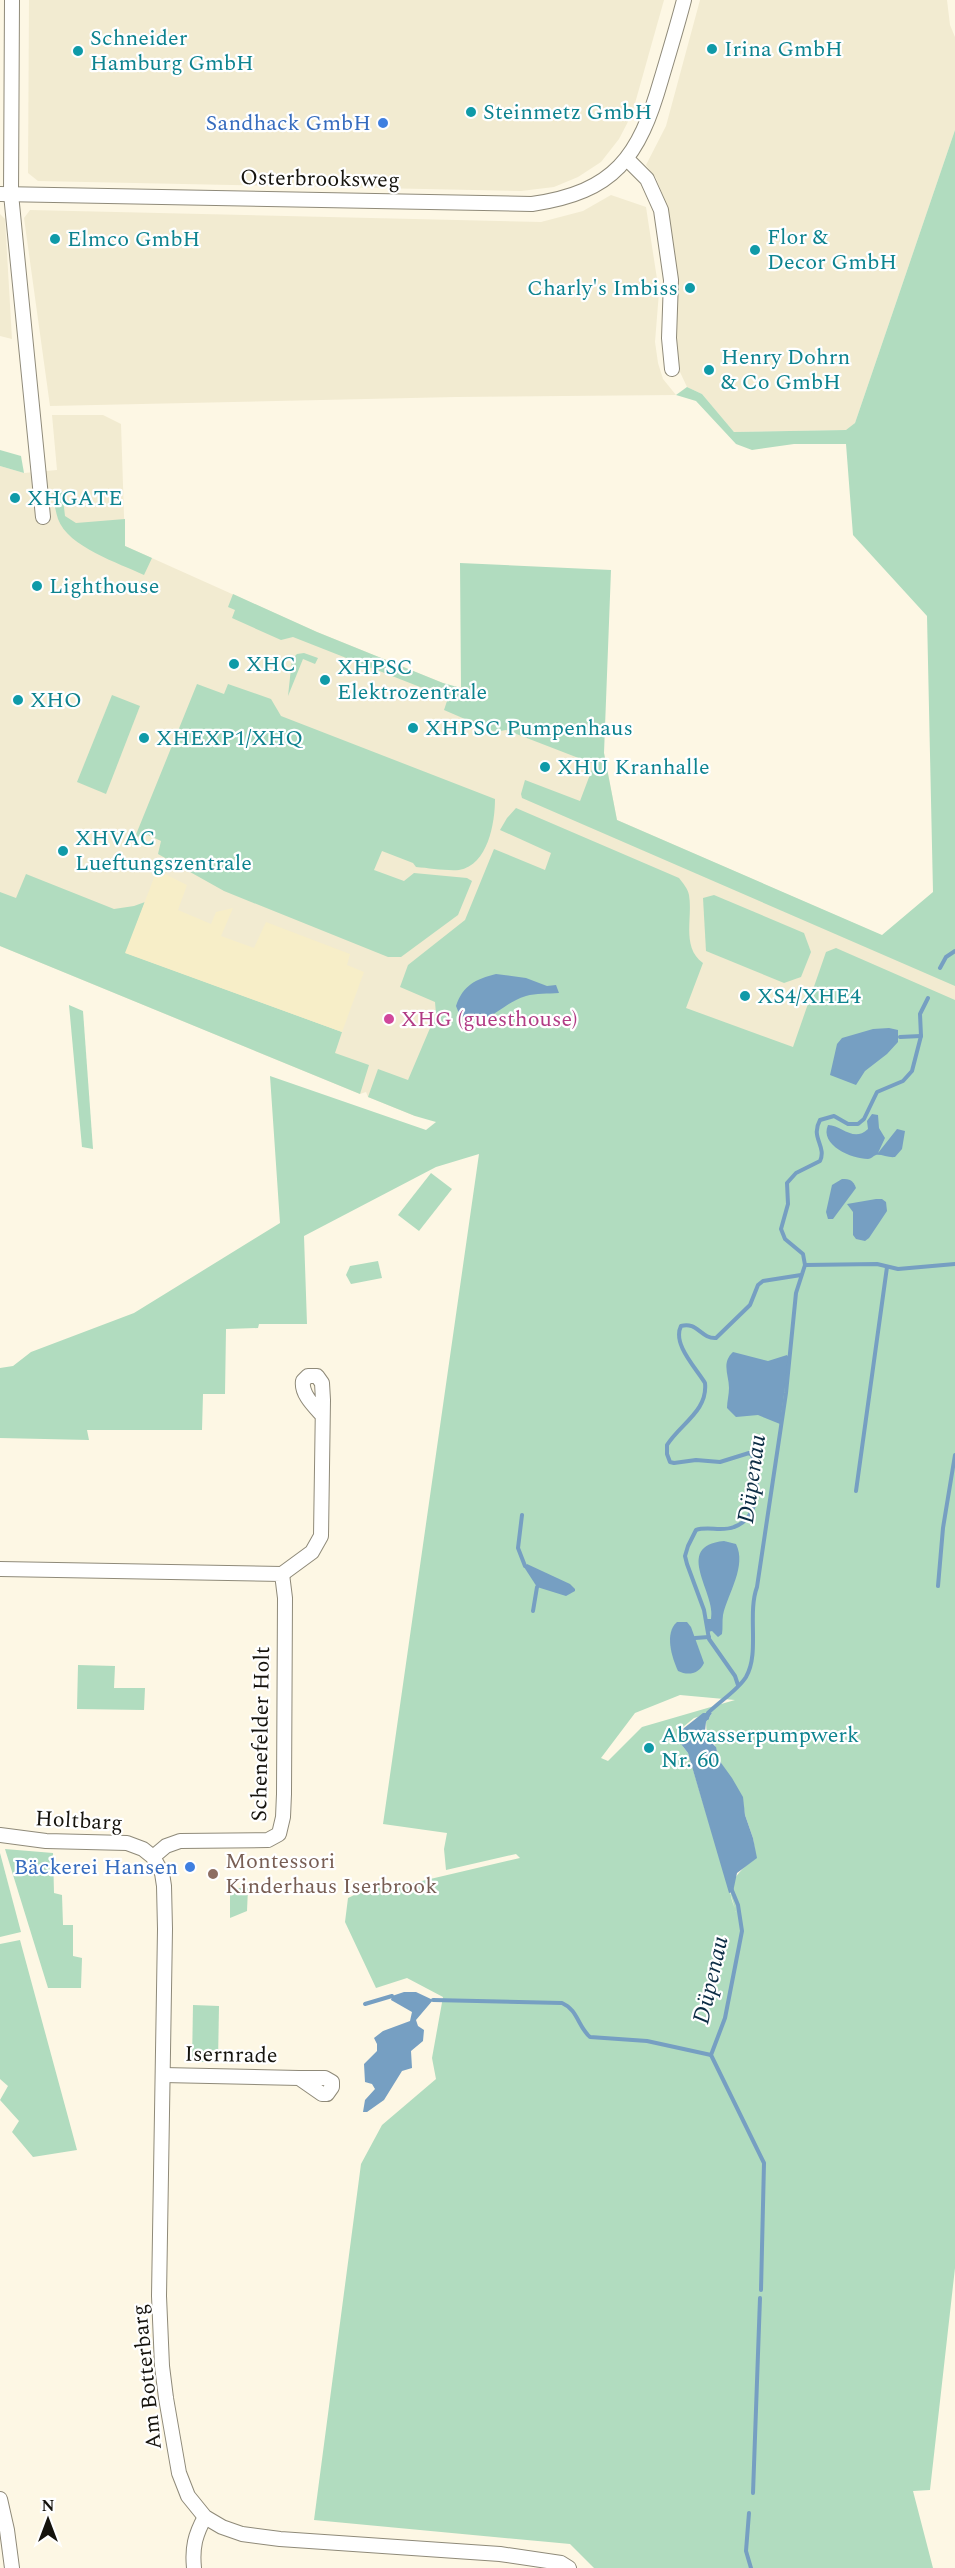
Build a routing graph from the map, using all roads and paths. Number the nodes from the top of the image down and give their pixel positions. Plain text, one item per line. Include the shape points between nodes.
1 (12, 0) edge
2 (684, 0) edge
3 (627, 159) junction
4 (5, 194) edge
5 (672, 369) dead end
6 (43, 517) dead end
7 (322, 1415) dead end
8 (0, 1569) edge
9 (282, 1574) junction
10 (0, 1835) edge
11 (153, 1857) junction
12 (162, 2075) junction
13 (298, 2078) dead end
14 (0, 2499) edge
15 (205, 2517) junction
16 (12, 2568) edge
17 (194, 2568) edge
18 (569, 2568) edge

1 - 4 street
2 - 3 street, Osterbrooksweg via 651,117
3 - 4 street, Osterbrooksweg via 586,190 561,200 532,204
3 - 5 street via 647,179 662,210 671,280
4 - 6 street
7 - 9 street via 321,1536 312,1552
8 - 9 street
9 - 11 street, Schenefelder Holt via 284,1767 279,1834 268,1840 180,1841
10 - 11 street, Holtbarg via 45,1841 127,1843
11 - 12 street, Am Botterbarg via 164,1886
12 - 13 street, Isernrade
12 - 15 street, Am Botterbarg via 162,2366 179,2473 188,2496
14 - 16 street
15 - 17 street via 195,2536
15 - 18 street, Am Botterbarg via 243,2534 500,2554 561,2563

